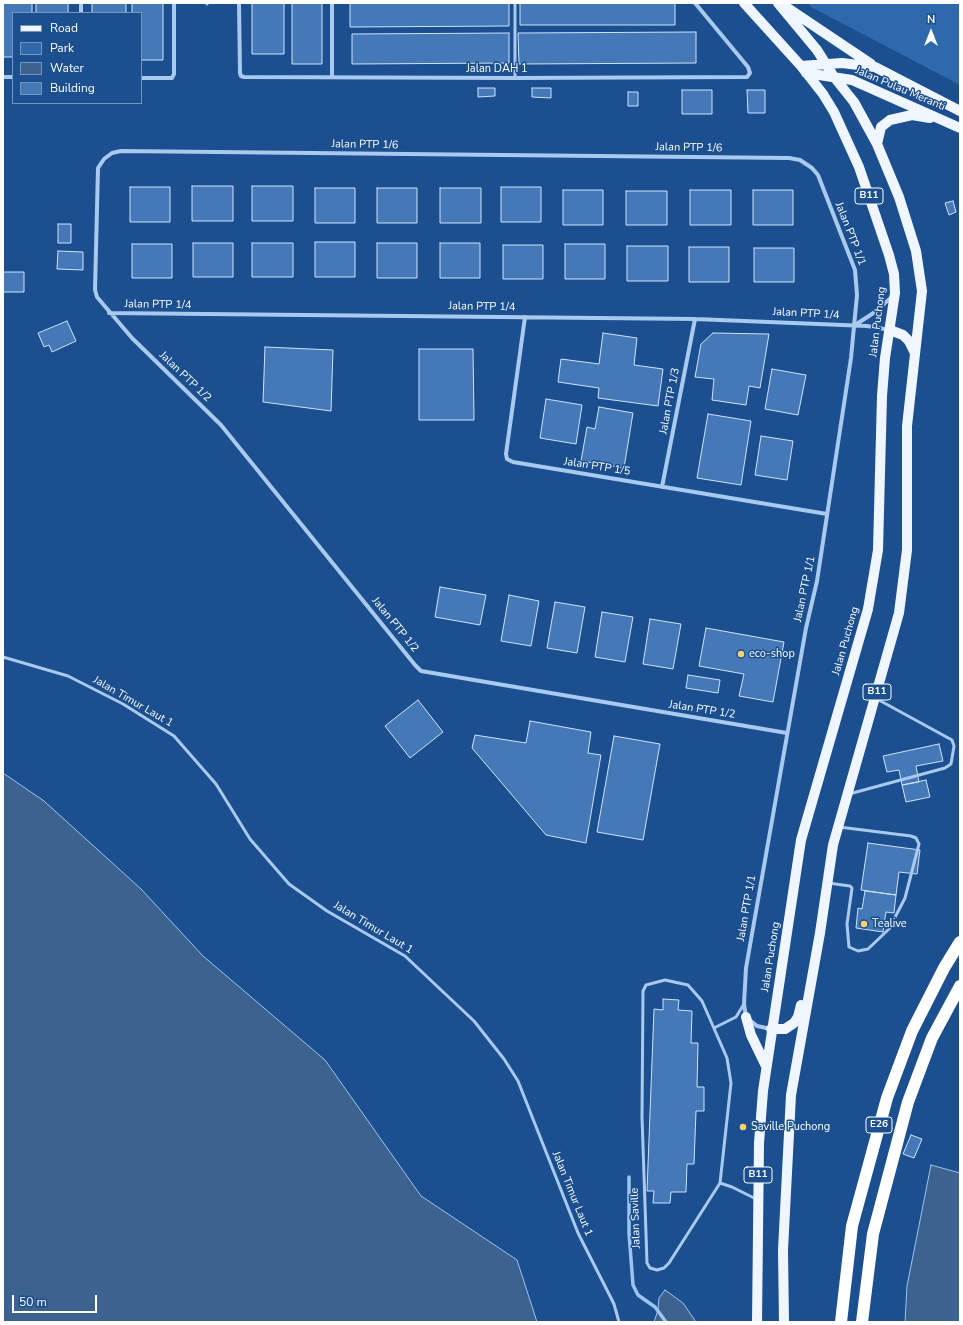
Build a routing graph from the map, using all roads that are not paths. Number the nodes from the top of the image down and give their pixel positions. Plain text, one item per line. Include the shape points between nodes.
1 (174, 3) edge
2 (240, 3) edge
3 (332, 3) edge
4 (515, 3) edge
5 (695, 3) edge
6 (744, 3) edge
7 (779, 3) edge
8 (826, 64) junction
9 (875, 67) junction
10 (803, 70) junction
11 (332, 77) junction
12 (834, 77) junction
13 (142, 78) edge
14 (515, 78) junction
15 (960, 111) edge
16 (955, 126) edge
17 (877, 144) junction
18 (789, 158) joint
19 (895, 293) junction
20 (109, 313) junction
21 (525, 317) junction
22 (695, 318) junction
23 (854, 326) junction
24 (890, 330) junction
25 (915, 353) junction
26 (662, 487) junction
27 (827, 514) junction
28 (3, 657) edge
29 (875, 698) junction
30 (787, 733) junction
31 (847, 794) junction
32 (838, 827) junction
33 (827, 883) junction
34 (820, 933) junction
35 (960, 942) edge
36 (960, 986) edge
37 (744, 1004) junction
38 (746, 1017) junction
39 (714, 1028) junction
40 (771, 1029) junction
41 (766, 1066) junction
42 (720, 1183) junction
43 (758, 1200) junction
44 (619, 1322) edge
45 (757, 1322) edge
46 (784, 1322) edge
47 (841, 1322) edge
48 (862, 1322) edge

1 - 13 street via 174,74 172,78
2 - 11 street, Jalan DAH 1 via 241,76
3 - 11 street
4 - 14 lane
5 - 14 street, Jalan DAH 1 via 748,67 750,73 747,77
6 - 10 main road, Jalan Puchong / B11
7 - 8 main road, B11
7 - 9 main road
8 - 9 main road, Jalan Pulau Meranti
8 - 10 main road, Jalan Pulau Meranti
8 - 12 main road, B11
9 - 15 main road, Jalan Pulau Meranti
10 - 12 main road, Jalan Pulau Meranti
10 - 19 main road, Jalan Puchong / B11 via 834,112 854,154 889,255
11 - 14 street, Jalan DAH 1
12 - 16 main road, Jalan Pulau Meranti via 865,85
12 - 17 main road, B11 via 854,102
16 - 17 main road via 912,115 899,117 881,127
17 - 25 main road, B11 via 899,197 916,251 922,291
18 - 20 street, Jalan PTP 1/6 via 121,151 112,153 98,168 95,290
18 - 23 street, Jalan PTP 1/1 via 800,160 818,175 855,270 857,295
19 - 23 street
19 - 24 main road, Jalan Puchong / B11
20 - 21 street, Jalan PTP 1/4
20 - 30 street, Jalan PTP 1/2 via 221,425 421,671
21 - 22 street, Jalan PTP 1/4
21 - 26 street, Jalan PTP 1/5 via 507,459
22 - 23 street, Jalan PTP 1/4
22 - 26 street, Jalan PTP 1/3
23 - 24 street, Jalan PTP 1/4
23 - 27 street, Jalan PTP 1/1
24 - 25 main road via 903,334
24 - 40 main road, Jalan Puchong / B11 via 882,396 878,550 868,609 801,840
25 - 29 main road, B11 via 907,426 907,550 899,613
26 - 27 street, Jalan PTP 1/5
27 - 30 street, Jalan PTP 1/1 via 818,581 806,628
28 - 44 lane, Jalan Timur Laut 1 via 68,676 123,704 174,736 216,784 250,838 289,884 328,912 405,956 474,1021 518,1081 578,1233 614,1304
29 - 31 main road, B11
29 - 31 lane via 952,740 954,746 951,764 945,768
30 - 37 street, Jalan PTP 1/1 via 746,968
31 - 32 main road, B11
32 - 33 main road, B11
32 - 33 lane via 911,836 916,838 919,844 905,898 889,929 868,949 858,951 849,947 847,924 852,888
33 - 34 main road, B11
34 - 40 main road via 807,973 798,1017 785,1029
34 - 46 main road, B11 via 791,1095 783,1250
35 - 47 highway, E26 via 912,1031 887,1098 852,1226
36 - 48 highway, E26 via 932,1038 908,1102 872,1234
37 - 38 street, Jalan PTP 1/1
37 - 39 lane via 736,1017
38 - 40 street via 757,1026
38 - 41 main road via 751,1035
39 - 42 lane, Jalan Saville via 727,1058 731,1083
39 - 42 lane, Jalan Saville via 702,1001 688,985 665,980 646,985 643,991 642,1117 647,1262 650,1268 664,1268 669,1262
40 - 41 main road, Jalan Puchong / B11
41 - 43 main road, Jalan Puchong / B11 via 759,1143
42 - 43 lane
43 - 45 main road, Jalan Puchong / B11

